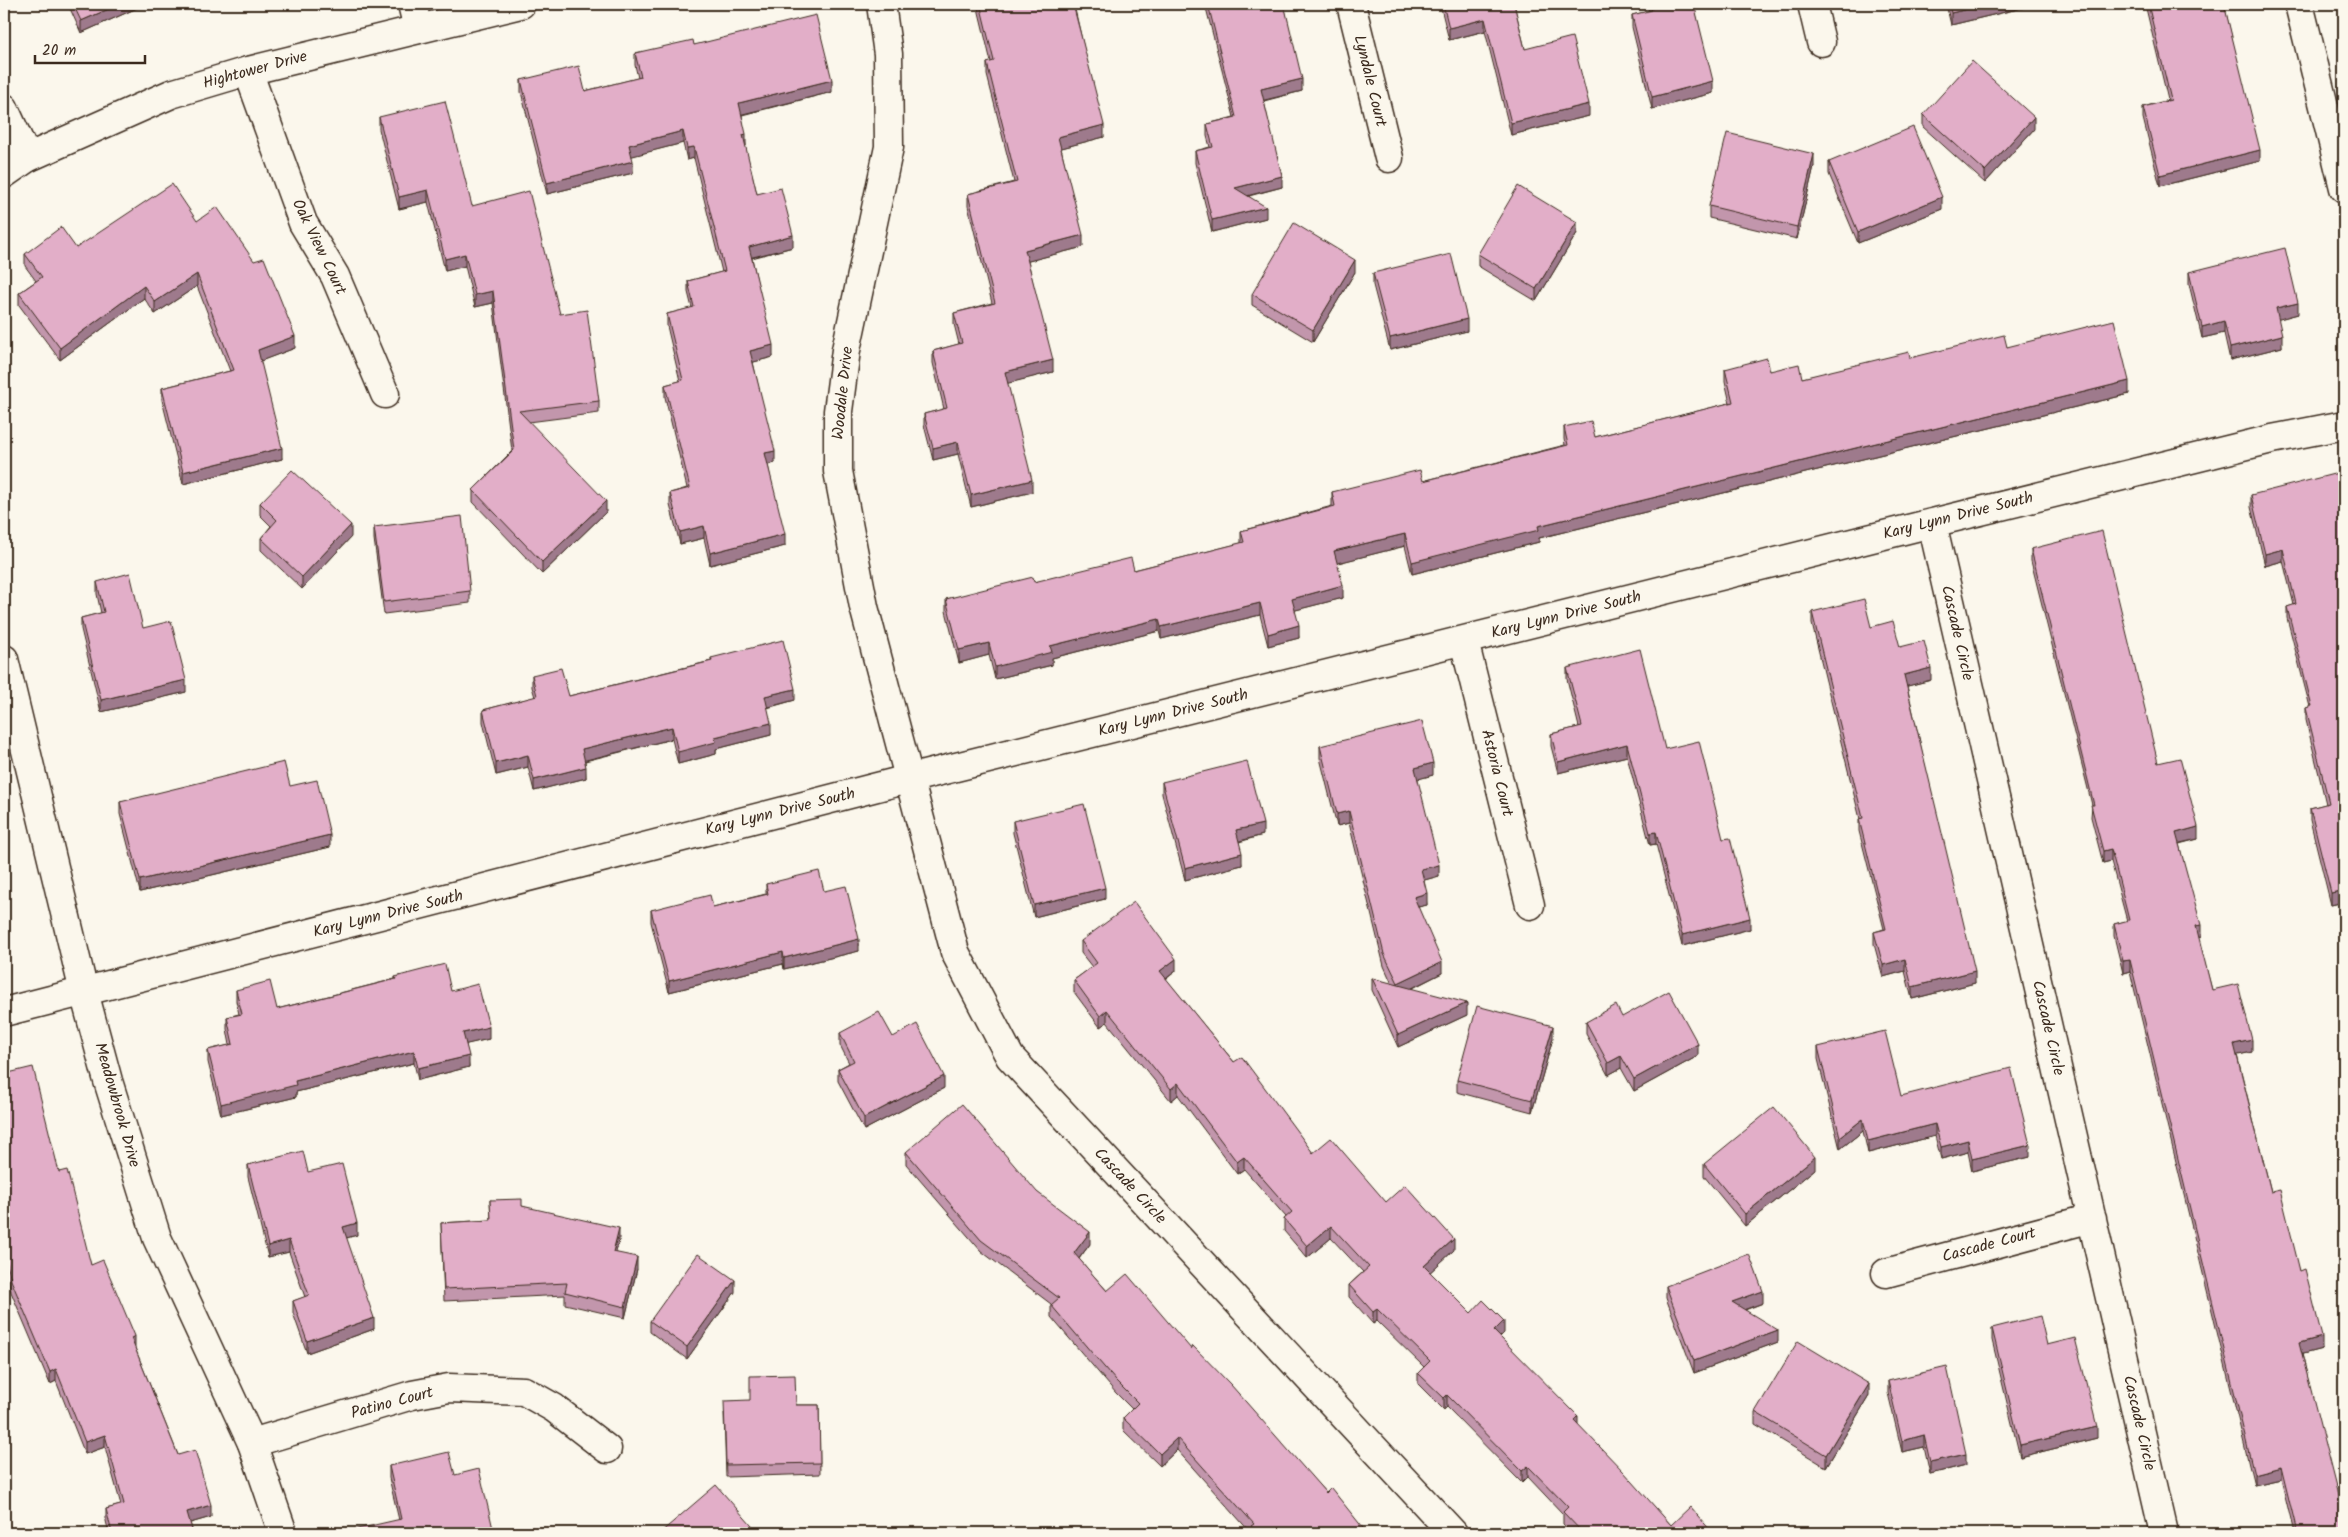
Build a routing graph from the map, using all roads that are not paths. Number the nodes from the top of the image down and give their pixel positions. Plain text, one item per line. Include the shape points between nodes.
1 (521, 4) edge
2 (881, 4) edge
3 (1351, 4) edge
4 (1812, 4) edge
5 (2299, 4) edge
6 (415, 16) edge
7 (1821, 42) dead end
8 (248, 71) junction
9 (4, 108) edge
10 (27, 158) junction
11 (1389, 158) dead end
12 (4, 174) edge
13 (2344, 188) edge
14 (385, 394) dead end
15 (2344, 425) edge
16 (1932, 522) junction
17 (1464, 641) junction
18 (4, 659) edge
19 (908, 779) junction
20 (1530, 905) dead end
21 (84, 992) junction
22 (4, 1012) edge
23 (2092, 1218) junction
24 (1886, 1273) dead end
25 (252, 1444) junction
26 (607, 1449) dead end
27 (282, 1533) edge
28 (1453, 1533) edge
29 (2164, 1533) edge

1 - 6 street, Hightower Drive
2 - 19 street, Woodale Drive via 888,54 890,147 846,350 838,411 838,471 864,607
3 - 11 street, Lyndale Court
4 - 7 street
5 - 13 street
6 - 8 street, Hightower Drive
8 - 10 street, Hightower Drive via 171,94
8 - 14 street, Oak View Court via 304,223 335,276
9 - 10 street
10 - 12 street, Hightower Drive
15 - 16 street, Kary Lynn Drive South via 2272,439
16 - 17 street, Kary Lynn Drive South
16 - 23 street, Cascade Circle
17 - 19 street, Kary Lynn Drive South
17 - 20 street, Astoria Court
18 - 21 street, Meadowbrook Drive
19 - 21 street, Kary Lynn Drive South
19 - 28 street, Cascade Circle via 955,952 1010,1057
21 - 22 street, Kary Lynn Drive South
21 - 25 street, Meadowbrook Drive via 157,1238
23 - 24 street, Cascade Court
23 - 29 street, Cascade Circle
25 - 26 street, Patino Court via 412,1395 450,1388 524,1391 554,1408
25 - 27 street, Meadowbrook Drive

